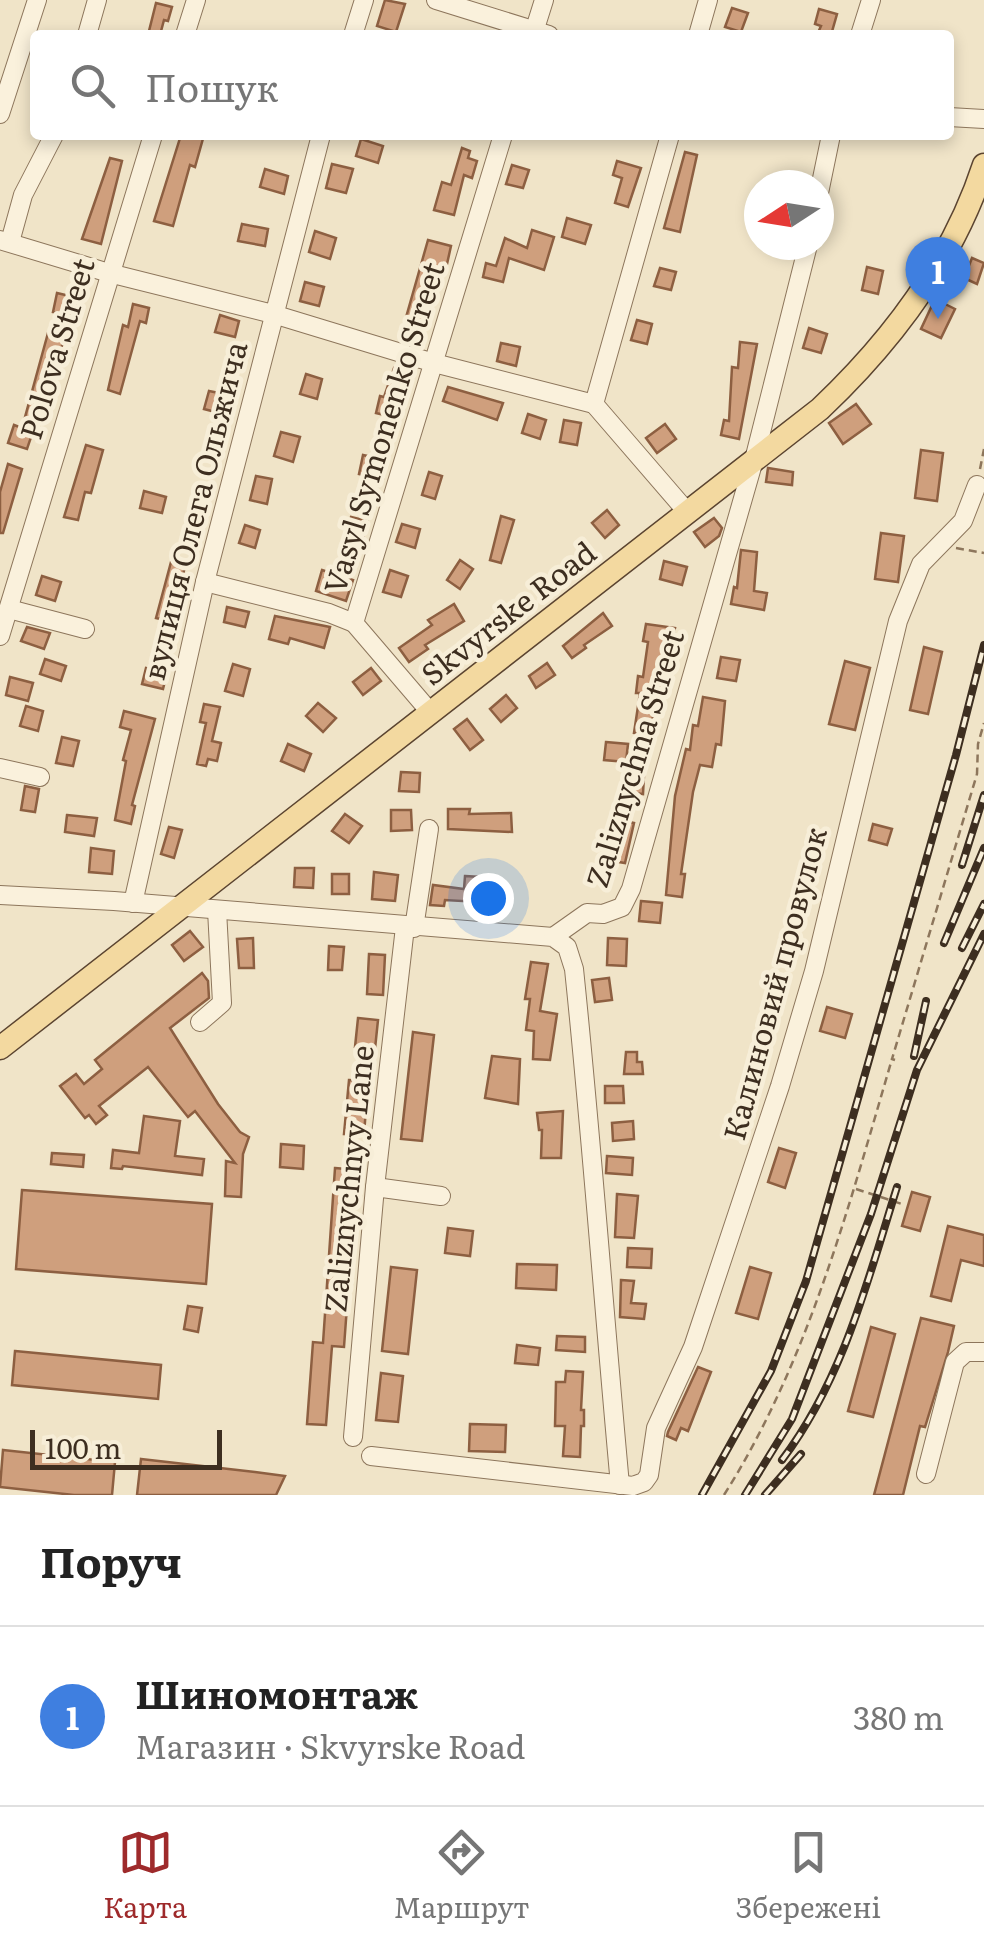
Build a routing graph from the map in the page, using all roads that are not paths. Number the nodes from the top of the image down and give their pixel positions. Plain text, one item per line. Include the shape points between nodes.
1 (36, 0) edge
2 (97, 0) edge
3 (196, 0) edge
4 (364, 0) edge
5 (436, 0) edge
6 (544, 0) edge
7 (708, 0) edge
8 (870, 0) edge
9 (32, 30) edge
10 (88, 30) edge
11 (187, 30) edge
12 (354, 30) edge
13 (530, 30) edge
14 (539, 30) edge
15 (699, 30) edge
16 (861, 30) edge
17 (29, 49) edge
18 (0, 114) edge
19 (954, 117) edge
20 (984, 119) edge
21 (51, 140) edge
22 (151, 140) edge
23 (320, 140) edge
24 (501, 140) edge
25 (669, 140) edge
26 (830, 140) edge
27 (984, 165) edge
28 (824, 170) edge
29 (5, 241) edge
30 (804, 260) edge
31 (110, 273) junction
32 (273, 314) junction
33 (434, 363) junction
34 (594, 404) junction
35 (754, 460) junction
36 (977, 485) road end
37 (688, 514) junction
38 (205, 582) junction
39 (8, 609) junction
40 (354, 624) junction
41 (85, 629) dead end
42 (0, 636) edge
43 (430, 713) junction
44 (0, 768) edge
45 (40, 777) dead end
46 (429, 830) dead end
47 (0, 895) edge
48 (134, 903) junction
49 (183, 906) junction
50 (217, 910) junction
51 (409, 928) junction
52 (552, 938) junction
53 (200, 1022) dead end
54 (0, 1048) edge
55 (376, 1187) junction
56 (441, 1196) dead end
57 (984, 1352) edge
58 (354, 1437) dead end
59 (371, 1456) dead end
60 (926, 1474) dead end
61 (620, 1485) junction

1 - 9 street
2 - 10 street
3 - 11 street
4 - 12 street
5 - 13 street
6 - 14 street
7 - 15 street
8 - 16 street
17 - 18 street
19 - 20 street
21 - 29 street
22 - 31 street, Polova Street
23 - 32 street, вулиця Олега Ольжича
24 - 33 street, Vasyl Symonenko Street
25 - 34 street
26 - 28 street
27 - 35 main road, Skvyrske Road via 944,256 899,324 834,396
29 - 31 street
30 - 35 street, Zaliznychna Street
31 - 32 street
31 - 39 street, Polova Street
32 - 33 street
32 - 38 street, вулиця Олега Ольжича
33 - 34 street
33 - 40 street, Vasyl Symonenko Street
34 - 37 street
35 - 37 main road, Skvyrske Road
35 - 52 street, Zaliznychna Street via 631,889 622,907 587,913
36 - 61 street, Калиновий провулок via 963,521 921,564 898,621 814,971 731,1240 656,1428 649,1475 633,1486
37 - 43 main road, Skvyrske Road
38 - 40 street
38 - 48 street, вулиця Олега Ольжича
39 - 41 street
39 - 42 street, Polova Street
40 - 43 street, Vasyl Symonenko Street
43 - 49 main road, Skvyrske Road
44 - 45 street
46 - 51 street, Zaliznychnyy Lane
47 - 48 street
48 - 49 street
49 - 50 street
49 - 54 main road, Skvyrske Road
50 - 51 street
50 - 53 street via 222,1003
51 - 52 street
51 - 55 street, Zaliznychnyy Lane
52 - 61 street via 567,947 574,969
55 - 56 street
55 - 58 street, Zaliznychnyy Lane
57 - 60 street via 966,1352 955,1362
59 - 61 street

